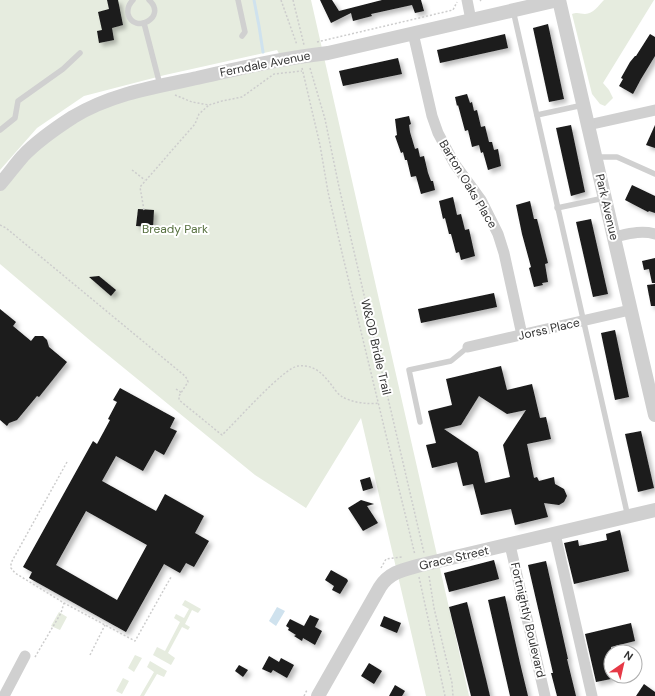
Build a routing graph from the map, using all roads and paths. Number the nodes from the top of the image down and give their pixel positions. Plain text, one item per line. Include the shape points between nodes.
1 (133, 0) edge
2 (149, 0) edge
3 (238, 0) edge
4 (281, 0) edge
5 (293, 0) edge
6 (457, 0) edge
7 (468, 0) edge
8 (559, 0) edge
9 (513, 10) junction
10 (471, 20) junction
11 (144, 24) junction
12 (413, 33) junction
13 (242, 36) dead end
14 (304, 49) junction
15 (80, 52) dead end
16 (302, 71) junction
17 (160, 86) junction
18 (173, 95) dead end
19 (208, 105) junction
20 (583, 105) junction
21 (655, 110) edge
22 (537, 115) junction
23 (588, 125) junction
24 (0, 130) edge
25 (595, 157) junction
26 (132, 170) dead end
27 (655, 174) edge
28 (145, 181) junction
29 (0, 184) edge
30 (605, 198) junction
31 (558, 208) junction
32 (144, 210) dead end
33 (0, 225) edge
34 (655, 234) edge
35 (614, 237) junction
36 (630, 310) junction
37 (583, 321) junction
38 (522, 335) junction
39 (468, 348) joint
40 (176, 389) dead end
41 (182, 394) junction
42 (379, 403) junction
43 (655, 415) edge
44 (420, 422) dead end
45 (68, 462) dead end
46 (655, 510) edge
47 (628, 517) junction
48 (555, 534) junction
49 (510, 545) junction
50 (422, 566) junction
51 (171, 577) dead end
52 (64, 603) junction
53 (105, 625) junction
54 (90, 655) dead end
55 (29, 659) joint
56 (4, 696) edge
57 (318, 696) edge
58 (446, 696) edge
59 (452, 696) edge
60 (545, 696) edge
61 (592, 696) edge

1 - 11 lane via 128,8 129,17 136,23
2 - 11 lane via 154,6 154,15
3 - 13 lane via 245,32
4 - 14 path via 297,40
5 - 14 path, W&OD Bridle Trail
6 - 14 path via 452,10
7 - 10 street
8 - 9 street, Ferndale Avenue
8 - 20 street, Park Avenue
9 - 10 street, Ferndale Avenue
9 - 22 lane
10 - 12 street, Ferndale Avenue
11 - 17 lane
12 - 14 street, Ferndale Avenue via 328,53
12 - 38 street, Barton Oaks Place via 438,133 454,163 481,200 498,234
14 - 16 path
14 - 17 street, Ferndale Avenue via 259,64
14 - 50 path, W&OD Bridle Trail via 325,119
15 - 24 lane via 58,73 18,101 15,118
16 - 19 path via 274,74 242,98
16 - 42 path via 341,249
17 - 29 street, Ferndale Avenue via 108,100 74,117 39,142
18 - 19 path
19 - 28 path
20 - 22 lane
20 - 23 street, Park Avenue
21 - 23 street
22 - 31 lane
23 - 25 street, Park Avenue
25 - 27 lane via 617,157
25 - 30 street, Park Avenue
26 - 28 path
28 - 32 path via 140,187
30 - 31 lane
30 - 35 street, Park Avenue
31 - 37 lane
33 - 41 path via 184,376 188,382
34 - 35 street via 639,232
35 - 36 street, Park Avenue
36 - 37 street, Jorss Place
36 - 43 street, Park Avenue
37 - 38 street, Jorss Place
37 - 47 lane
38 - 39 street, Jorss Place
39 - 44 lane via 451,361 409,370
40 - 41 path
41 - 42 path via 179,400 222,435 274,384 297,366 318,370 340,396 365,404
42 - 50 path
45 - 52 path via 11,563 15,573
46 - 47 street, Grace Street
47 - 48 street, Grace Street
48 - 49 street, Grace Street
48 - 61 street
49 - 50 street, Grace Street
49 - 60 street, Fortnightly Boulevard
50 - 57 street, Grace Street via 398,571 383,582
50 - 58 path
50 - 59 path, W&OD Bridle Trail via 452,683
51 - 53 path via 135,641
52 - 53 path
52 - 55 path via 61,613
53 - 54 path
55 - 56 street

